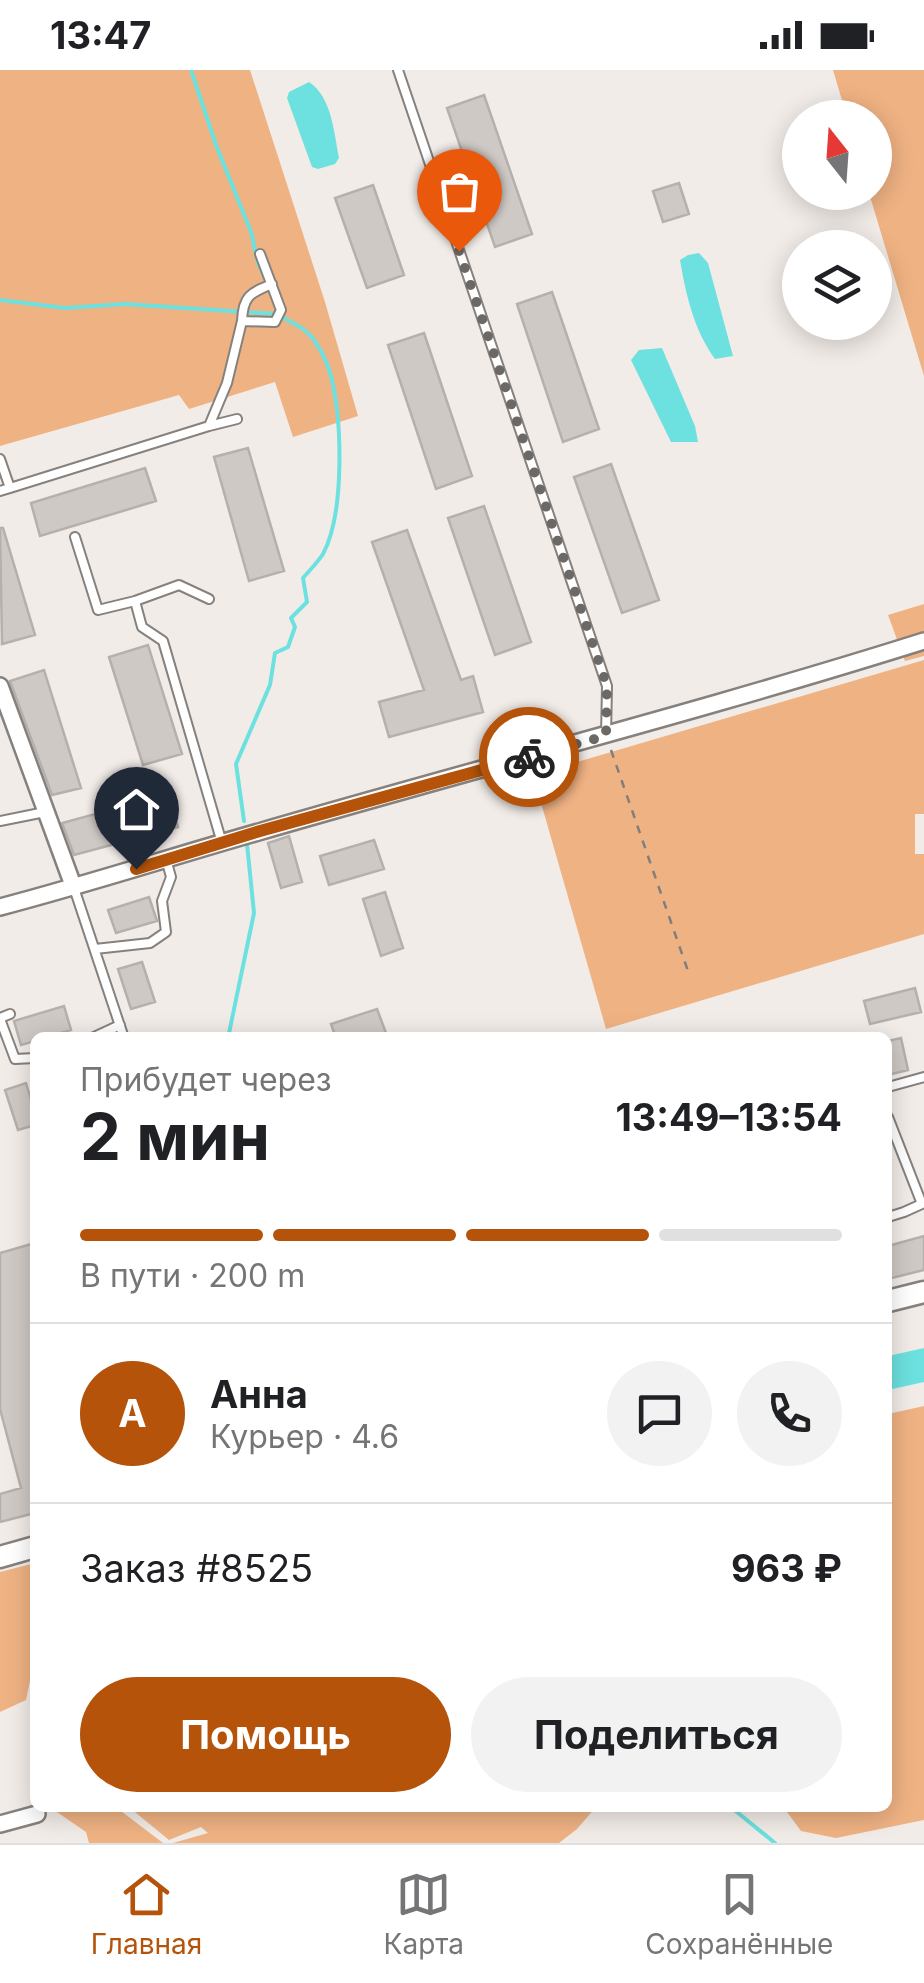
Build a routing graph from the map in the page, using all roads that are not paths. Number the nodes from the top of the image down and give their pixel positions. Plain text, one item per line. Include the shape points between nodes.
1 (398, 70) edge
2 (260, 254) dead end
3 (272, 284) junction
4 (242, 321) junction
5 (237, 419) dead end
6 (209, 426) junction
7 (0, 460) edge
8 (5, 489) edge
9 (75, 538) dead end
10 (209, 599) dead end
11 (135, 601) junction
12 (924, 641) edge
13 (0, 686) edge
14 (606, 736) junction
15 (46, 812) junction
16 (0, 821) edge
17 (222, 842) junction
18 (166, 860) junction
19 (74, 888) junction
20 (0, 908) edge
21 (94, 949) junction
22 (3, 1017) edge
23 (120, 1025) junction
24 (105, 1032) edge
25 (122, 1032) edge
26 (30, 1058) edge
27 (924, 1076) edge
28 (892, 1085) edge
29 (892, 1127) edge
30 (923, 1204) edge
31 (892, 1215) edge
32 (924, 1292) edge
33 (892, 1300) edge
34 (30, 1548) edge
35 (0, 1557) edge
36 (37, 1814) dead end
37 (0, 1824) edge

1 - 14 lane via 607,686
2 - 3 lane
3 - 4 lane via 242,305
3 - 4 lane via 281,310 275,322
4 - 6 lane
5 - 6 lane
6 - 8 lane
7 - 8 lane
9 - 11 lane via 98,610
10 - 11 lane via 179,585
11 - 17 lane via 142,627 162,641
12 - 14 street
13 - 15 street
14 - 17 street
15 - 16 lane
15 - 19 street
17 - 18 street
18 - 19 street
18 - 21 lane via 166,932 150,944
19 - 20 street
19 - 21 lane
21 - 23 lane
22 - 26 lane via 15,1059
23 - 24 lane
23 - 25 lane
27 - 28 lane
29 - 30 lane
30 - 31 lane
32 - 33 street
34 - 35 street
36 - 37 street

